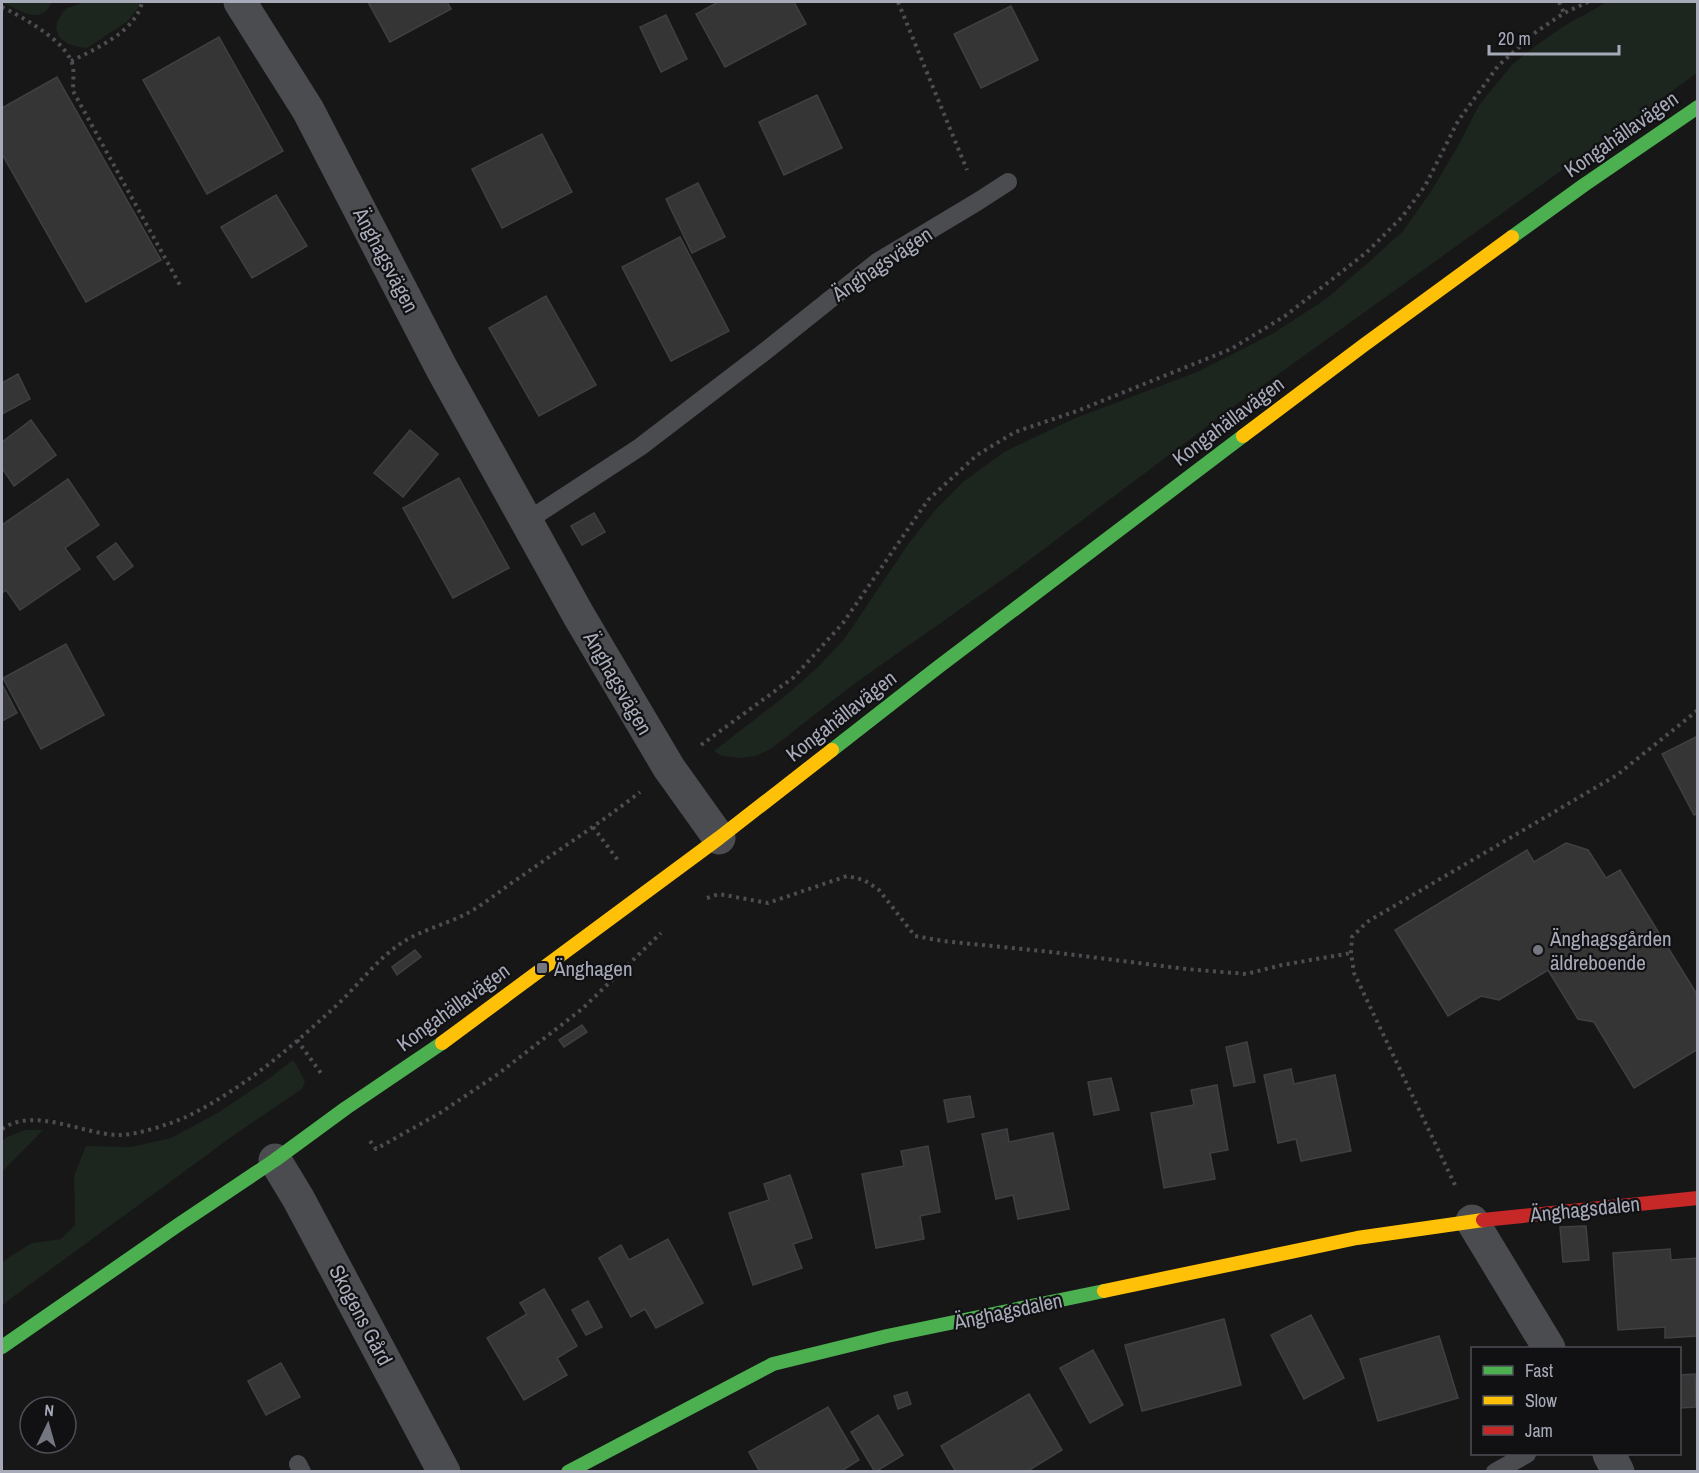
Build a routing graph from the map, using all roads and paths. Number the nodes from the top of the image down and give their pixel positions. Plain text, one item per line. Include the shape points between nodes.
1 (142, 2) edge
2 (240, 2) edge
3 (898, 2) edge
4 (1559, 2) edge
5 (1588, 2) edge
6 (2, 7) edge
7 (1564, 13) junction
8 (71, 61) junction
9 (1698, 107) edge
10 (970, 177) dead end
11 (1008, 182) dead end
12 (181, 288) dead end
13 (527, 521) junction
14 (1698, 710) edge
15 (669, 768) junction
16 (719, 838) junction
17 (702, 900) dead end
18 (1351, 953) junction
19 (2, 1129) edge
20 (275, 1160) junction
21 (1698, 1198) edge
22 (1472, 1221) junction
23 (2, 1347) edge
24 (1549, 1347) edge
25 (1525, 1455) edge
26 (1610, 1455) edge
27 (444, 1472) edge
28 (568, 1472) edge
29 (1495, 1472) edge
30 (1618, 1472) edge

1 - 8 path via 133,22
2 - 13 street, Änghagsvägen via 308,110 442,369
3 - 10 path
4 - 7 path
5 - 7 path
6 - 8 path via 44,31
7 - 15 path via 1498,66 1458,121 1425,186 1402,217 1367,252 1285,316 1231,349 1014,432 977,454 928,500 843,623 794,677
8 - 12 path via 73,91
9 - 16 street, Kongahällavägen via 1355,351
11 - 13 lane, Änghagsvägen via 877,262 640,447
13 - 15 street, Änghagsvägen
14 - 18 path via 1617,775 1367,922 1352,937
15 - 16 street, Änghagsvägen
15 - 19 path via 467,914 404,941 270,1064 184,1118 121,1135 34,1120 10,1123
16 - 20 street, Kongahällavägen via 453,1035
17 - 18 path via 719,894 768,903 847,876 864,880 879,890 915,936 943,941 1246,974
18 - 22 path via 1354,973
20 - 23 street, Kongahällavägen
20 - 27 street, Skogens Gård
21 - 22 street, Änghagsdalen
22 - 24 street
22 - 28 street, Änghagsdalen via 1357,1238 887,1336 773,1364
25 - 29 lane
26 - 30 street

